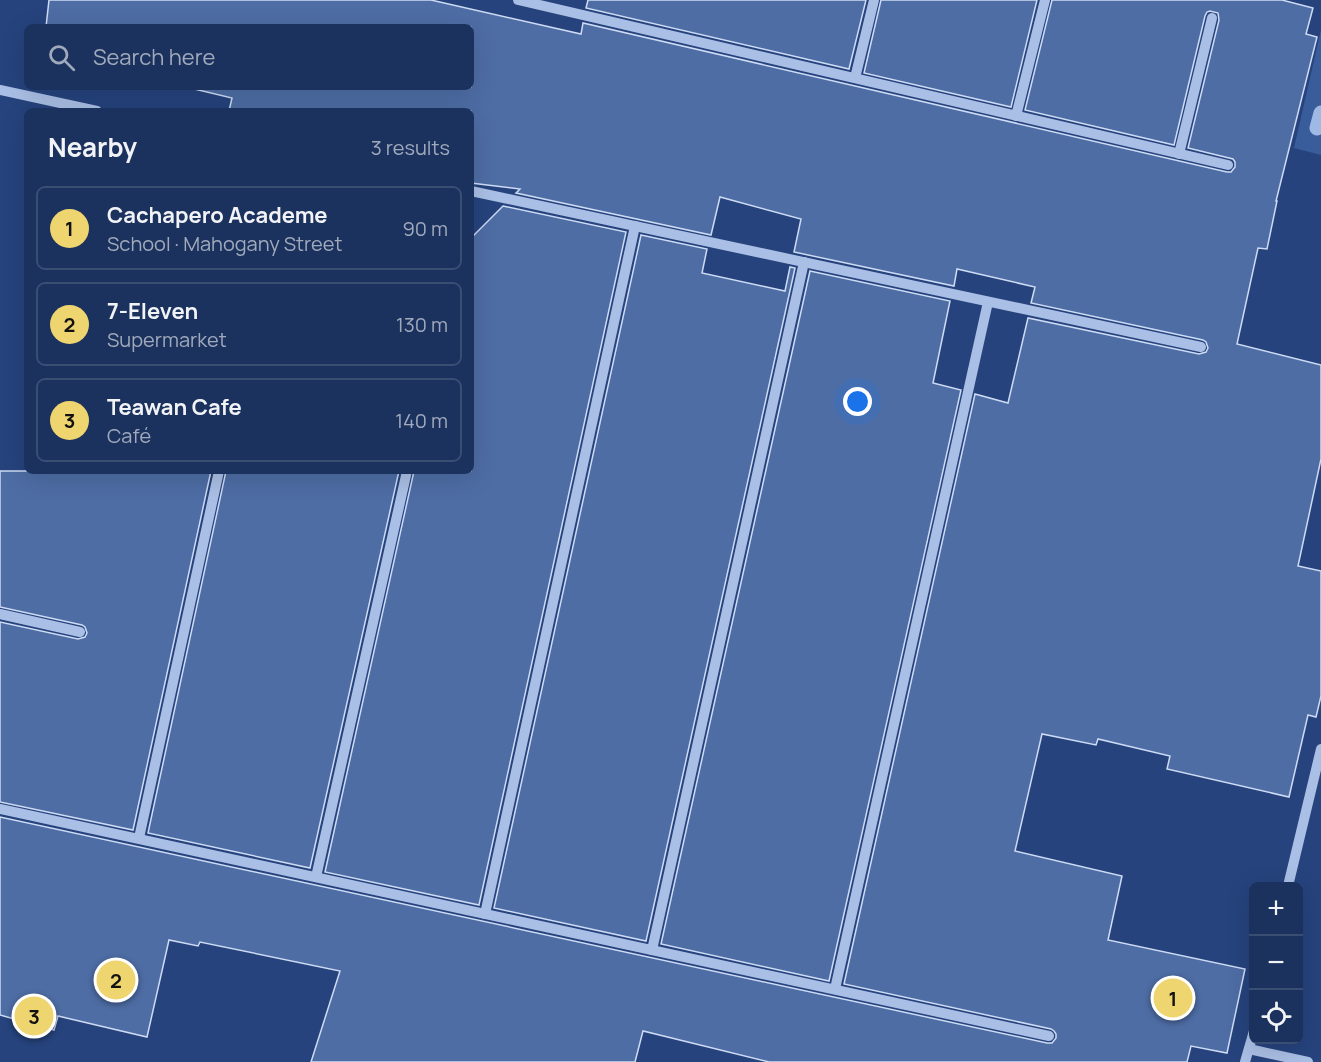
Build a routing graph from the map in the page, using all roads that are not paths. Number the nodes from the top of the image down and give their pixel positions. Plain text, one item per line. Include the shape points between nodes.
1 (518, 0) edge
2 (874, 0) edge
3 (1045, 0) edge
4 (1212, 18) dead end
5 (855, 78) junction
6 (0, 90) edge
7 (83, 108) edge
8 (1016, 116) junction
9 (1179, 153) junction
10 (1228, 165) dead end
11 (474, 192) edge
12 (635, 226) junction
13 (804, 262) junction
14 (988, 302) junction
15 (1202, 347) dead end
16 (218, 474) edge
17 (406, 474) edge
18 (0, 614) edge
19 (80, 632) dead end
20 (1321, 749) edge
21 (0, 808) edge
22 (139, 838) junction
23 (316, 877) junction
24 (1289, 882) edge
25 (485, 914) junction
26 (652, 950) junction
27 (835, 989) junction
28 (1049, 1036) dead end
29 (1250, 1044) edge
30 (1249, 1049) junction
31 (1245, 1062) edge
32 (1308, 1062) edge

1 - 5 street
2 - 5 street
3 - 8 street
4 - 9 street
5 - 8 street
6 - 7 street
8 - 9 street
9 - 10 street
11 - 12 street
12 - 13 street
12 - 25 street
13 - 14 street
13 - 26 street
14 - 15 street
14 - 27 street
16 - 22 street
17 - 23 street
18 - 19 street
20 - 24 street
21 - 22 street
22 - 23 street
23 - 25 street
25 - 26 street
26 - 27 street
27 - 28 street
29 - 30 street
30 - 31 street
30 - 32 street

